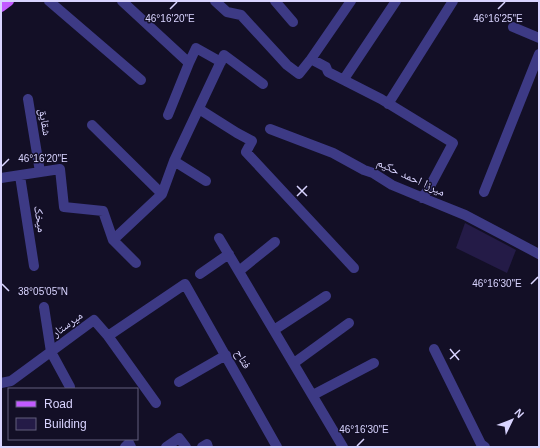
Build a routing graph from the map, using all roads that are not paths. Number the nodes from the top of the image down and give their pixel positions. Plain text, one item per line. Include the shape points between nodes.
1 (9, 1) edge
2 (49, 1) edge
3 (122, 1) edge
4 (215, 1) edge
5 (275, 1) edge
6 (351, 1) edge
7 (396, 1) edge
8 (453, 1) edge
9 (1, 7) edge
10 (293, 22) dead end
11 (513, 27) dead end
12 (539, 38) edge
13 (539, 54) edge
14 (311, 60) junction
15 (222, 62) junction
16 (189, 63) junction
17 (344, 79) junction
18 (141, 80) dead end
19 (263, 84) dead end
20 (28, 99) dead end
21 (388, 104) junction
22 (199, 108) junction
23 (168, 115) dead end
24 (92, 125) dead end
25 (270, 129) dead end
26 (174, 161) junction
27 (40, 172) junction
28 (20, 176) junction
29 (1, 178) edge
30 (206, 180) dead end
31 (484, 192) dead end
32 (162, 194) junction
33 (422, 198) junction
34 (219, 238) dead end
35 (113, 240) junction
36 (275, 242) dead end
37 (229, 254) junction
38 (539, 254) edge
39 (136, 263) dead end
40 (34, 266) dead end
41 (354, 268) dead end
42 (239, 271) junction
43 (200, 274) dead end
44 (326, 296) dead end
45 (44, 307) dead end
46 (349, 323) dead end
47 (274, 330) junction
48 (108, 336) junction
49 (434, 349) dead end
50 (51, 352) junction
51 (226, 356) junction
52 (294, 363) junction
53 (374, 363) dead end
54 (179, 382) dead end
55 (1, 383) edge
56 (70, 387) dead end
57 (313, 395) junction
58 (156, 403) dead end
59 (125, 447) edge
60 (131, 447) edge
61 (166, 447) edge
62 (186, 447) edge
63 (202, 447) edge
64 (208, 447) edge
65 (277, 447) edge
66 (343, 447) edge
67 (484, 447) edge

1 - 9 main road
2 - 18 street
3 - 16 street
4 - 14 street via 227,12 241,15 287,65 299,74
5 - 10 street
6 - 14 street
7 - 17 street
8 - 21 street
11 - 12 street
13 - 31 street
14 - 17 street
15 - 16 street via 196,48
15 - 19 street via 224,55
15 - 22 street
16 - 23 street
17 - 21 street
20 - 27 street, شقایق
21 - 33 street via 452,143
22 - 26 street
22 - 41 street via 252,140 246,152
24 - 32 street
25 - 33 street, میرزا احمد حکیم via 333,153
26 - 30 street
26 - 32 street
27 - 28 street
27 - 35 street via 60,168 64,207 103,211
28 - 29 street
28 - 40 street, میخک
32 - 35 street
33 - 38 street, میرزا احمد حکیم via 465,215
34 - 37 street
35 - 39 street
36 - 42 street
37 - 42 street
37 - 43 street
42 - 47 street
44 - 47 street
45 - 50 street
46 - 52 street
47 - 52 street
48 - 50 street, میرستار via 94,320
48 - 51 street, فتاح via 185,284
48 - 58 street
49 - 67 street via 480,444
50 - 55 street, میرستار via 11,381
50 - 56 street
51 - 54 street
51 - 65 street, فتاح
52 - 57 street
53 - 57 street
57 - 66 street
59 - 60 street via 129,444
61 - 62 street via 180,438
63 - 64 street via 207,444

